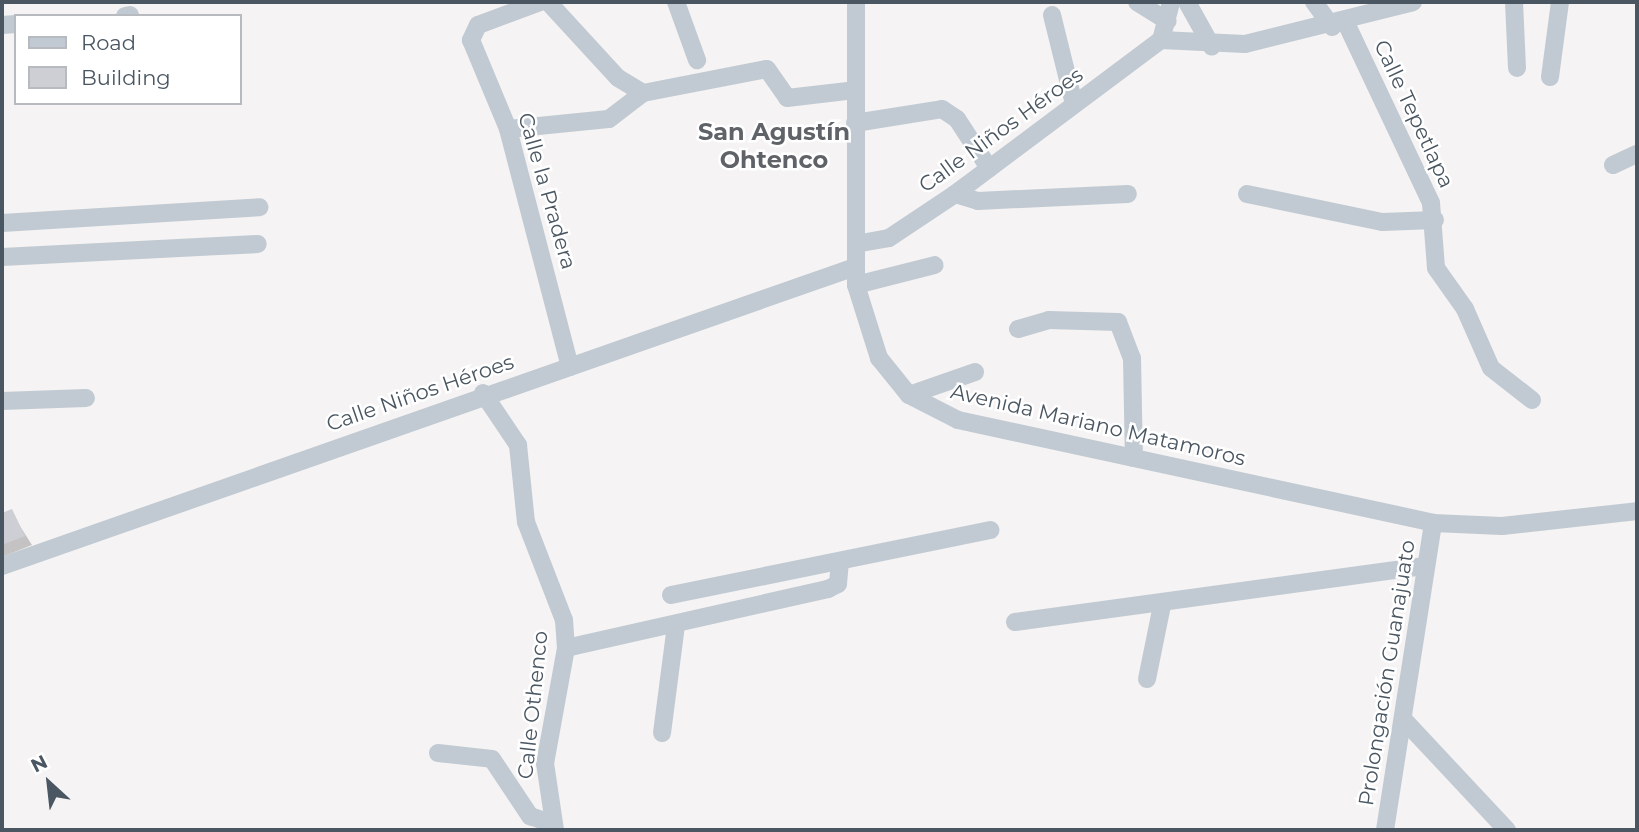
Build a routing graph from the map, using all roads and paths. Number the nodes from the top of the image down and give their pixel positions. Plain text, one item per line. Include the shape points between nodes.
1 (540, 2) edge
2 (548, 2) edge
3 (676, 2) edge
4 (856, 2) edge
5 (1137, 2) edge
6 (1171, 2) edge
7 (1188, 2) edge
8 (1314, 2) edge
9 (1413, 2) edge
10 (1514, 2) edge
11 (1560, 2) edge
12 (1052, 15) dead end
13 (1168, 21) junction
14 (1339, 25) junction
15 (1161, 40) junction
16 (1212, 47) junction
17 (697, 60) dead end
18 (1517, 68) dead end
19 (1550, 77) dead end
20 (855, 90) junction
21 (642, 93) junction
22 (1074, 104) junction
23 (855, 123) junction
24 (508, 129) junction
25 (1637, 154) edge
26 (1613, 165) dead end
27 (989, 168) junction
28 (956, 194) junction
29 (1128, 194) dead end
30 (1247, 194) dead end
31 (260, 207) dead end
32 (1434, 220) junction
33 (2, 223) edge
34 (861, 243) junction
35 (258, 244) dead end
36 (2, 257) edge
37 (935, 265) dead end
38 (855, 276) junction
39 (1018, 328) dead end
40 (570, 367) junction
41 (975, 372) dead end
42 (483, 393) junction
43 (909, 395) junction
44 (86, 398) dead end
45 (1532, 400) dead end
46 (2, 401) edge
47 (1134, 458) junction
48 (1637, 511) edge
49 (1433, 523) junction
50 (990, 530) dead end
51 (840, 562) junction
52 (2, 566) edge
53 (1425, 566) junction
54 (671, 595) dead end
55 (1162, 605) junction
56 (1016, 622) dead end
57 (676, 625) junction
58 (566, 648) junction
59 (1147, 678) dead end
60 (1403, 719) junction
61 (662, 733) dead end
62 (438, 753) dead end
63 (554, 827) edge
64 (1385, 830) edge
65 (1507, 830) edge

1 - 24 street, Calle la Pradera via 470,31
2 - 21 street via 618,78
3 - 17 street
4 - 20 street
5 - 13 street
6 - 13 street
7 - 16 street
8 - 14 street, Calle Tepetlapa
9 - 14 street
10 - 18 street
11 - 19 street
12 - 22 street
13 - 15 street
14 - 16 street
14 - 32 street, Calle Tepetlapa
15 - 16 street
15 - 22 street, Calle Niños Héroes
20 - 21 street via 787,99 768,69
20 - 23 street
21 - 24 street via 609,119
22 - 27 street, Calle Niños Héroes
23 - 27 street via 942,109 957,119
23 - 34 street
24 - 40 street, Calle la Pradera
25 - 26 street
27 - 28 street, Calle Niños Héroes
28 - 29 street via 978,201
28 - 34 street, Calle Niños Héroes via 889,237
30 - 32 street via 1382,222
31 - 33 street
32 - 45 street, Calle Tepetlapa via 1436,268 1465,309 1485,358
34 - 38 street
35 - 36 street
37 - 38 street, Calle Niños Héroes
38 - 40 street, Calle Niños Héroes
38 - 43 street, Avenida Mariano Matamoros via 880,358
39 - 47 street via 1049,320 1118,322 1132,358
40 - 42 street, Calle Niños Héroes
41 - 43 street
42 - 52 street, Calle Niños Héroes
42 - 58 street, Calle Othenco via 518,445 526,522 558,596
43 - 47 street, Avenida Mariano Matamoros via 958,420
44 - 46 street
47 - 49 street, Avenida Mariano Matamoros
48 - 49 street, Avenida Mariano Matamoros via 1502,526
49 - 53 street, Prolongación Guanajuato
50 - 51 street
51 - 54 street
51 - 57 street via 838,584
53 - 55 street
53 - 60 street, Prolongación Guanajuato
55 - 56 street
55 - 59 street
57 - 58 street
57 - 61 street
58 - 63 street, Calle Othenco via 545,763
60 - 64 street, Prolongación Guanajuato
60 - 65 street
62 - 63 street via 492,759 530,816

